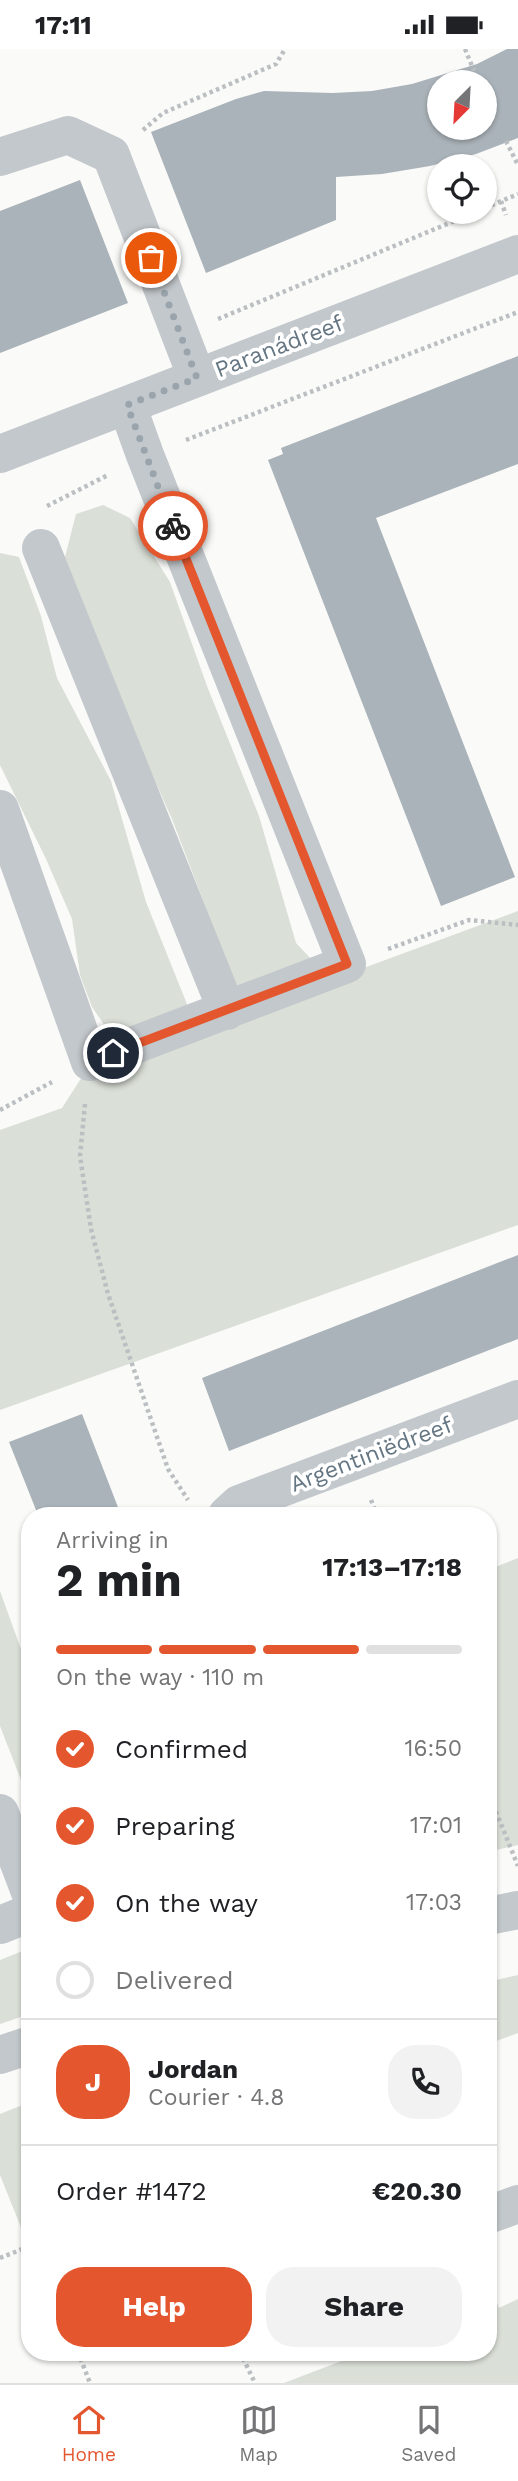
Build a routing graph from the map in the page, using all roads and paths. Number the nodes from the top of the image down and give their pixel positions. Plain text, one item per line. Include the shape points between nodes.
1 (285, 49) edge
2 (465, 49) edge
3 (474, 70) edge
4 (506, 141) dead end
5 (111, 155) junction
6 (0, 157) edge
7 (518, 165) edge
8 (518, 194) edge
9 (497, 203) edge
10 (447, 224) edge
11 (518, 254) edge
12 (518, 312) edge
13 (181, 334) junction
14 (197, 378) junction
15 (127, 405) junction
16 (0, 454) edge
17 (145, 455) junction
18 (40, 509) dead end
19 (41, 548) dead end
20 (0, 810) edge
21 (518, 925) edge
22 (347, 964) junction
23 (228, 1010) junction
24 (90, 1062) junction
25 (0, 1110) edge
26 (518, 1399) edge
27 (190, 1504) dead end
28 (236, 1507) edge
29 (0, 1813) edge
30 (497, 1814) edge
31 (518, 1866) edge
32 (21, 1868) edge
33 (518, 1910) edge
34 (497, 1914) edge
35 (21, 1917) edge
36 (0, 1926) edge
37 (21, 2048) edge
38 (0, 2055) edge
39 (21, 2250) edge
40 (0, 2258) edge
41 (81, 2361) edge
42 (244, 2361) edge
43 (90, 2383) edge
44 (254, 2383) edge

1 - 5 path via 276,64 163,113
2 - 3 path
4 - 7 path
5 - 6 street via 68,135
5 - 13 street
8 - 9 path
10 - 13 path
11 - 14 street, Paranádreef
12 - 17 path
13 - 14 street
14 - 15 street, Paranádreef
15 - 16 street, Paranádreef
15 - 17 street
17 - 18 path
17 - 22 street
19 - 23 street
20 - 24 street
21 - 22 path via 469,920
22 - 23 street
23 - 24 street
24 - 25 path
24 - 27 path via 80,1156 91,1230 168,1469
26 - 28 street, Argentiniëdreef
29 - 32 street
30 - 31 path
33 - 34 street
35 - 36 street
37 - 38 street
39 - 40 path
41 - 43 path
42 - 44 path

